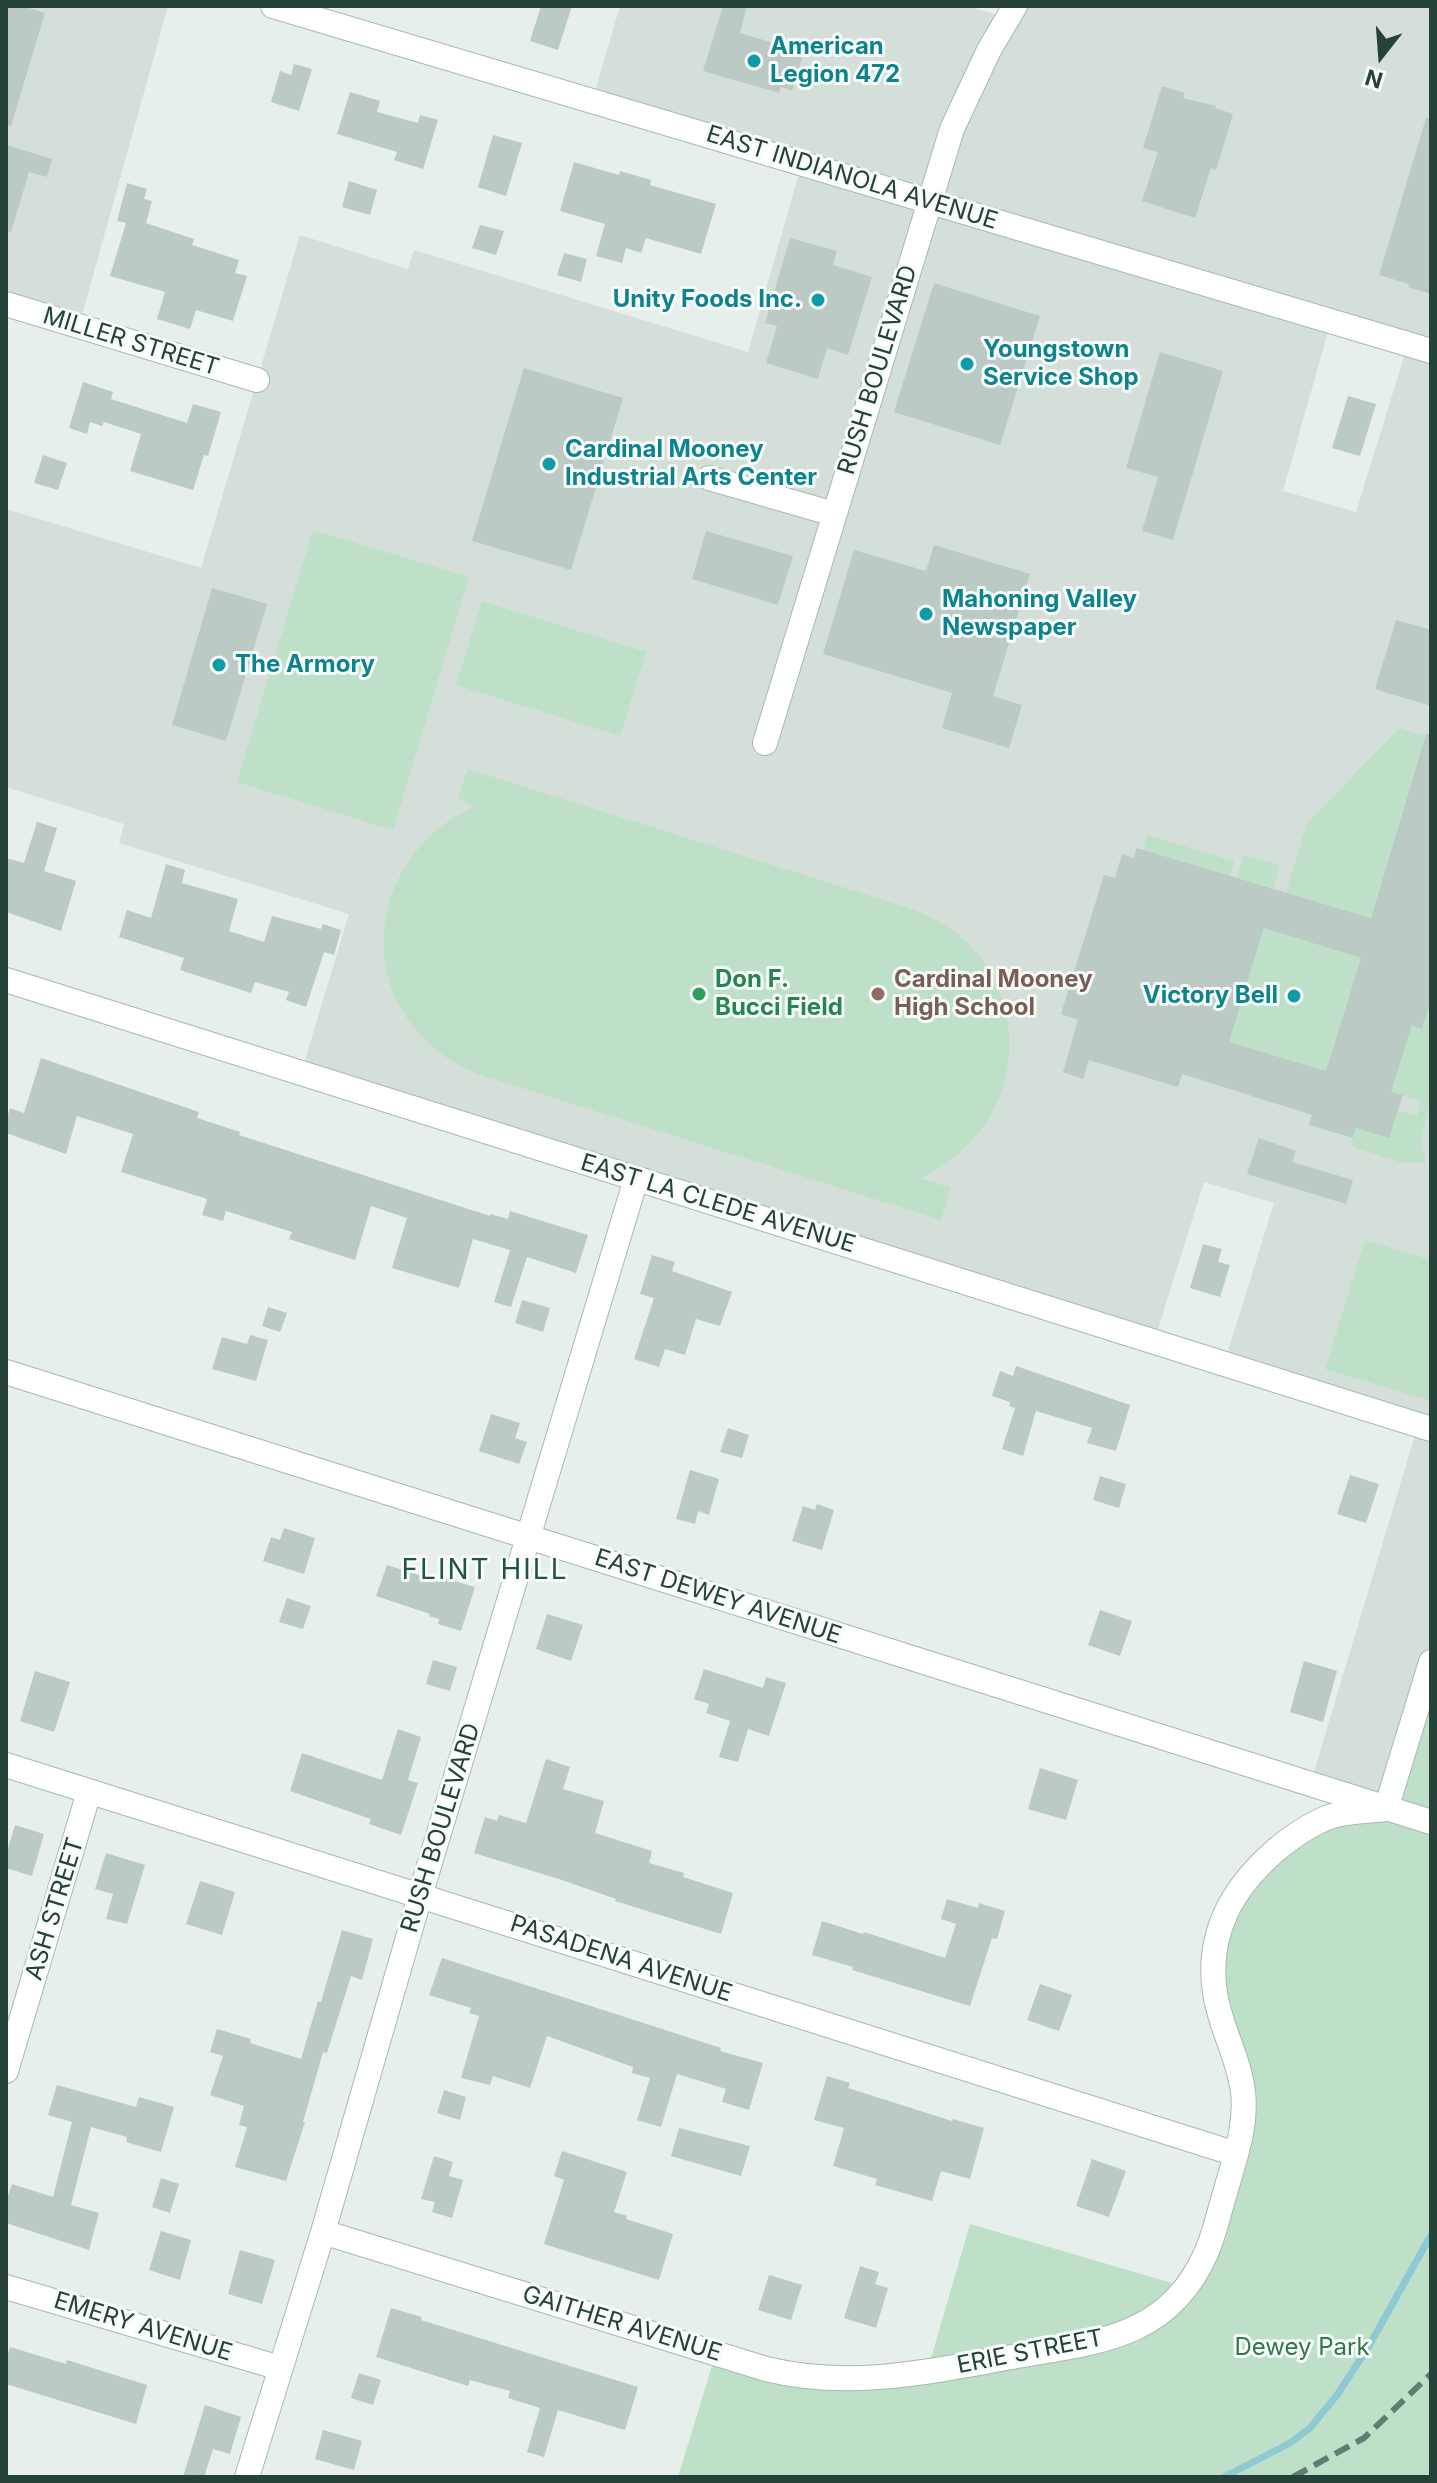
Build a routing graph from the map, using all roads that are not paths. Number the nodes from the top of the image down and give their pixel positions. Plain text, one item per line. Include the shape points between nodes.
1 (273, 6) edge
2 (1015, 6) edge
3 (929, 201) junction
4 (6, 304) edge
5 (1431, 351) edge
6 (257, 380) dead end
7 (709, 478) dead end
8 (834, 514) junction
9 (765, 743) dead end
10 (6, 980) edge
11 (636, 1179) junction
12 (6, 1372) edge
13 (1431, 1429) edge
14 (529, 1536) junction
15 (1431, 1662) edge
16 (6, 1765) edge
17 (89, 1792) junction
18 (1386, 1809) junction
19 (1431, 1822) edge
20 (420, 1896) junction
21 (6, 2071) edge
22 (1236, 2154) junction
23 (323, 2232) junction
24 (6, 2287) edge
25 (280, 2368) junction
26 (927, 2372) joint
27 (247, 2477) edge

1 - 3 street, EAST INDIANOLA AVENUE
2 - 3 street, RUSH BOULEVARD via 952,129
3 - 5 street, EAST INDIANOLA AVENUE
3 - 8 street, RUSH BOULEVARD
4 - 6 street, MILLER STREET
7 - 8 street
8 - 9 street, RUSH BOULEVARD
10 - 11 street, EAST LA CLEDE AVENUE
11 - 13 street, EAST LA CLEDE AVENUE
11 - 14 street, RUSH BOULEVARD
12 - 14 street, EAST DEWEY AVENUE
14 - 18 street, EAST DEWEY AVENUE
14 - 20 street, RUSH BOULEVARD
15 - 18 street
16 - 17 street, PASADENA AVENUE
17 - 20 street, PASADENA AVENUE
17 - 21 street, ASH STREET
18 - 19 street, EAST DEWEY AVENUE
18 - 22 street, ERIE STREET via 1333,1816 1292,1836 1255,1868 1224,1915 1214,1991 1243,2092 1244,2123
20 - 22 street, PASADENA AVENUE
20 - 23 street, RUSH BOULEVARD
22 - 26 street, ERIE STREET via 1197,2271 1180,2296 1154,2319 1098,2342
23 - 25 street, RUSH BOULEVARD
23 - 26 street, GAITHER AVENUE via 788,2374 855,2380
24 - 25 street, EMERY AVENUE
25 - 27 street, RUSH BOULEVARD

